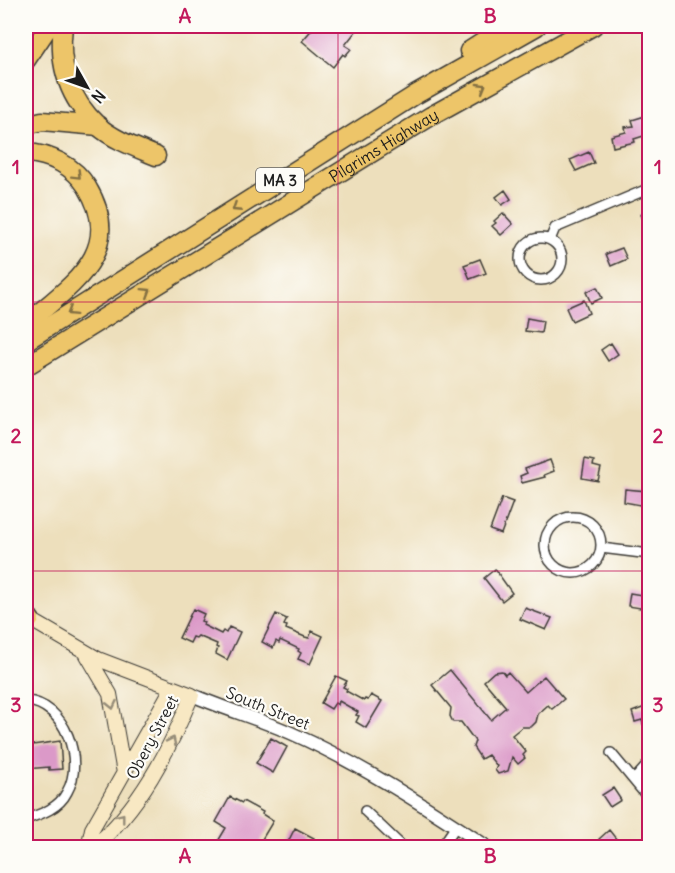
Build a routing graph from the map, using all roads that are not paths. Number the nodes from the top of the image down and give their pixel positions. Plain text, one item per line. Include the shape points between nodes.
1 (50, 26) edge
2 (63, 26) edge
3 (508, 26) edge
4 (537, 26) edge
5 (593, 26) edge
6 (26, 60) edge
7 (26, 125) edge
8 (99, 126) junction
9 (336, 144) junction
10 (26, 153) edge
11 (156, 156) dead end
12 (650, 188) edge
13 (550, 240) junction
14 (26, 324) edge
15 (26, 341) edge
16 (26, 366) edge
17 (601, 548) junction
18 (650, 554) edge
19 (27, 618) edge
20 (86, 653) junction
21 (172, 688) junction
22 (192, 695) junction
23 (26, 701) edge
24 (611, 753) dead end
25 (650, 762) edge
26 (124, 773) junction
27 (634, 780) junction
28 (650, 800) edge
29 (365, 811) dead end
30 (26, 819) edge
31 (456, 826) junction
32 (90, 848) edge
33 (404, 848) edge
34 (441, 848) edge
35 (489, 848) edge

1 - 6 highway
2 - 8 highway via 65,78
3 - 9 highway
4 - 9 highway, Pilgrims Highway / MA 3
16 -> 5 highway, Pilgrims Highway / MA 3 via 431,116
7 - 8 highway via 42,121
8 - 11 highway
9 -> 15 highway, Pilgrims Highway / MA 3
10 -> 14 highway via 54,159 83,180 100,216 101,236 77,280
12 - 13 street via 555,228
13 - 13 street via 532,241 522,251 523,269 534,278 548,278 560,269 562,255
17 - 17 street via 597,530 574,517 556,522 545,537 551,563 567,573 585,571
17 - 18 street
19 - 20 main road, South Street
20 - 21 main road, South Street
20 -> 26 main road via 110,694
21 - 22 main road, South Street
21 - 26 main road, Obery Street
22 - 31 street, South Street via 290,733 343,759
32 -> 22 main road, Obery Street via 107,836 147,784
23 - 30 street via 43,705 60,722 70,746 73,770 68,791 58,804
24 - 27 street
25 - 27 street
26 - 32 main road, Obery Street via 92,829
27 - 28 street
29 - 33 street
31 - 34 street
31 - 35 street, South Street

